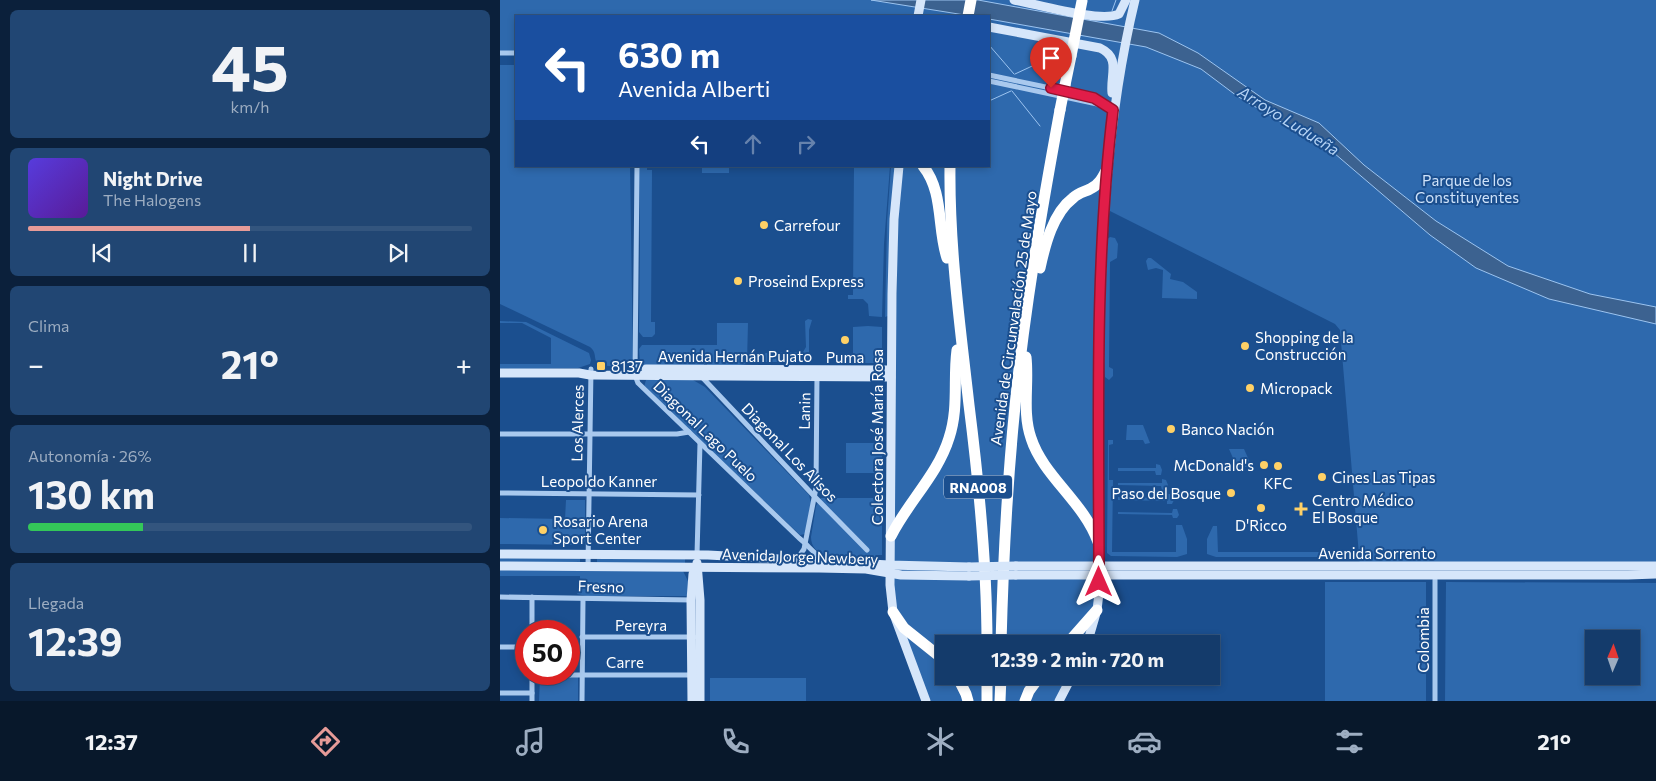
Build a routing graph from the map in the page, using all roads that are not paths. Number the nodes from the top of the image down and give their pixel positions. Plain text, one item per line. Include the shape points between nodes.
1 (921, 0) edge
2 (971, 0) edge
3 (1014, 0) edge
4 (1126, 0) edge
5 (1135, 0) edge
6 (1082, 1) edge
7 (918, 15) edge
8 (968, 15) edge
9 (990, 27) edge
10 (500, 53) edge
11 (515, 53) edge
12 (990, 75) edge
13 (990, 81) edge
14 (1104, 105) junction
15 (1113, 110) junction
16 (637, 167) edge
17 (899, 167) edge
18 (923, 167) edge
19 (950, 167) edge
20 (1107, 169) junction
21 (954, 277) junction
22 (1030, 289) junction
23 (960, 331) junction
24 (1023, 334) junction
25 (590, 372) junction
26 (635, 372) junction
27 (500, 373) edge
28 (700, 373) junction
29 (817, 373) junction
30 (891, 373) junction
31 (689, 432) junction
32 (500, 434) edge
33 (590, 434) junction
34 (700, 444) junction
35 (500, 493) edge
36 (589, 494) junction
37 (698, 494) junction
38 (815, 497) junction
39 (891, 536) junction
40 (1098, 542) junction
41 (806, 543) junction
42 (867, 550) dead end
43 (500, 554) edge
44 (589, 554) junction
45 (697, 555) junction
46 (794, 560) junction
47 (827, 561) junction
48 (500, 566) edge
49 (588, 566) junction
50 (1656, 566) edge
51 (697, 567) junction
52 (889, 570) junction
53 (1099, 570) junction
54 (1656, 574) edge
55 (1435, 580) dead end
56 (500, 597) edge
57 (532, 597) junction
58 (583, 599) junction
59 (696, 600) junction
60 (1097, 610) junction
61 (893, 612) junction
62 (532, 620) edge
63 (987, 635) edge
64 (1002, 635) edge
65 (1075, 635) edge
66 (1090, 635) edge
67 (582, 637) junction
68 (696, 637) junction
69 (500, 647) edge
70 (515, 647) edge
71 (935, 653) edge
72 (582, 675) junction
73 (696, 675) junction
74 (532, 685) edge
75 (962, 685) edge
76 (988, 685) edge
77 (1001, 685) edge
78 (1033, 685) edge
79 (1067, 685) edge
80 (500, 693) edge
81 (532, 693) junction
82 (532, 701) edge
83 (582, 701) edge
84 (692, 701) edge
85 (700, 701) edge
86 (926, 701) edge
87 (968, 701) edge
88 (987, 701) edge
89 (1000, 701) edge
90 (1025, 701) edge
91 (1059, 701) edge
92 (1435, 701) edge

1 - 7 main road
2 - 8 highway
3 - 4 main road via 1107,17 1119,14
5 - 15 main road
6 - 22 highway, Avenida de Circunvalación 25 de Mayo / RNA008, bridge
9 - 15 main road via 1108,52 1113,62
10 - 11 street
12 - 14 street via 1084,95
13 - 14 street
14 - 15 street
15 - 20 main road
16 - 26 street
17 - 30 main road, Colectora José María Rosa via 894,228
18 - 21 highway via 932,179 945,252
19 - 21 highway, Avenida de Circunvalación 25 de Mayo / RNA008
20 - 22 highway via 1098,184 1070,199 1059,215
20 - 40 main road via 1100,279
21 - 23 highway, Avenida de Circunvalación 25 de Mayo / RNA008
22 - 24 highway, Avenida de Circunvalación 25 de Mayo / RNA008
23 - 39 highway via 953,422 946,448
23 - 63 highway, Avenida de Circunvalación 25 de Mayo / RNA008 via 980,500
24 - 40 highway via 1027,365 1026,413 1031,439 1044,462 1086,515
24 - 64 highway, Avenida de Circunvalación 25 de Mayo / RNA008 via 1008,478
25 - 26 main road, Avenida Hernán Pujato
25 - 27 main road, Avenida Hernán Pujato
25 - 33 street, Los Alerces
26 - 28 main road, Avenida Hernán Pujato
26 - 31 street, Diagonal Lago Puelo via 638,383
28 - 29 main road, Avenida Hernán Pujato
28 - 38 street, Diagonal Los Alisos
29 - 30 main road, Avenida Hernán Pujato
29 - 38 street, Lanin
30 - 39 main road, Colectora José María Rosa
31 - 33 street
31 - 34 street, Diagonal Lago Puelo
32 - 33 street
33 - 36 street, Los Alerces
34 - 37 street
34 - 41 street, Diagonal Lago Puelo
35 - 36 street, Leopoldo Kanner
36 - 37 street, Leopoldo Kanner
36 - 44 street, Los Alerces
37 - 45 street
38 - 41 street, Lanin
38 - 42 street, Diagonal Los Alisos
39 - 52 main road, Colectora José María Rosa
40 - 53 main road
41 - 46 street
41 - 47 street, Diagonal Lago Puelo
43 - 44 main road, Avenida Jorge Newbery
44 - 45 main road, Avenida Jorge Newbery
44 - 49 street, Los Alerces
45 - 46 main road, Avenida Jorge Newbery
45 - 51 main road
46 - 47 main road, Avenida Jorge Newbery
47 - 52 main road, Avenida Jorge Newbery
48 - 49 main road, Avenida Jorge Newbery
49 - 51 main road, Avenida Jorge Newbery
50 - 53 main road, Avenida Sorrento
51 - 52 main road, Avenida Jorge Newbery
51 - 59 main road
52 - 53 main road, Avenida Jorge Newbery, bridge
52 - 61 main road, Colectora José María Rosa
53 - 54 main road, Avenida Sorrento
53 - 60 main road
55 - 92 street, Colombia
56 - 57 street, Fresno
57 - 58 street, Fresno
57 - 62 street
58 - 59 street, Fresno
58 - 67 street
59 - 68 main road
60 - 65 highway
60 - 66 main road
61 - 71 highway via 904,628
61 - 86 main road, Colectora José María Rosa
67 - 68 street, Pereyra
67 - 72 street
68 - 73 main road
69 - 70 street
72 - 73 street, Carre
72 - 83 street
73 - 84 main road
73 - 85 main road
74 - 81 street
75 - 87 highway
76 - 88 highway
77 - 89 highway
78 - 90 highway
79 - 91 main road
80 - 81 street
81 - 82 street

